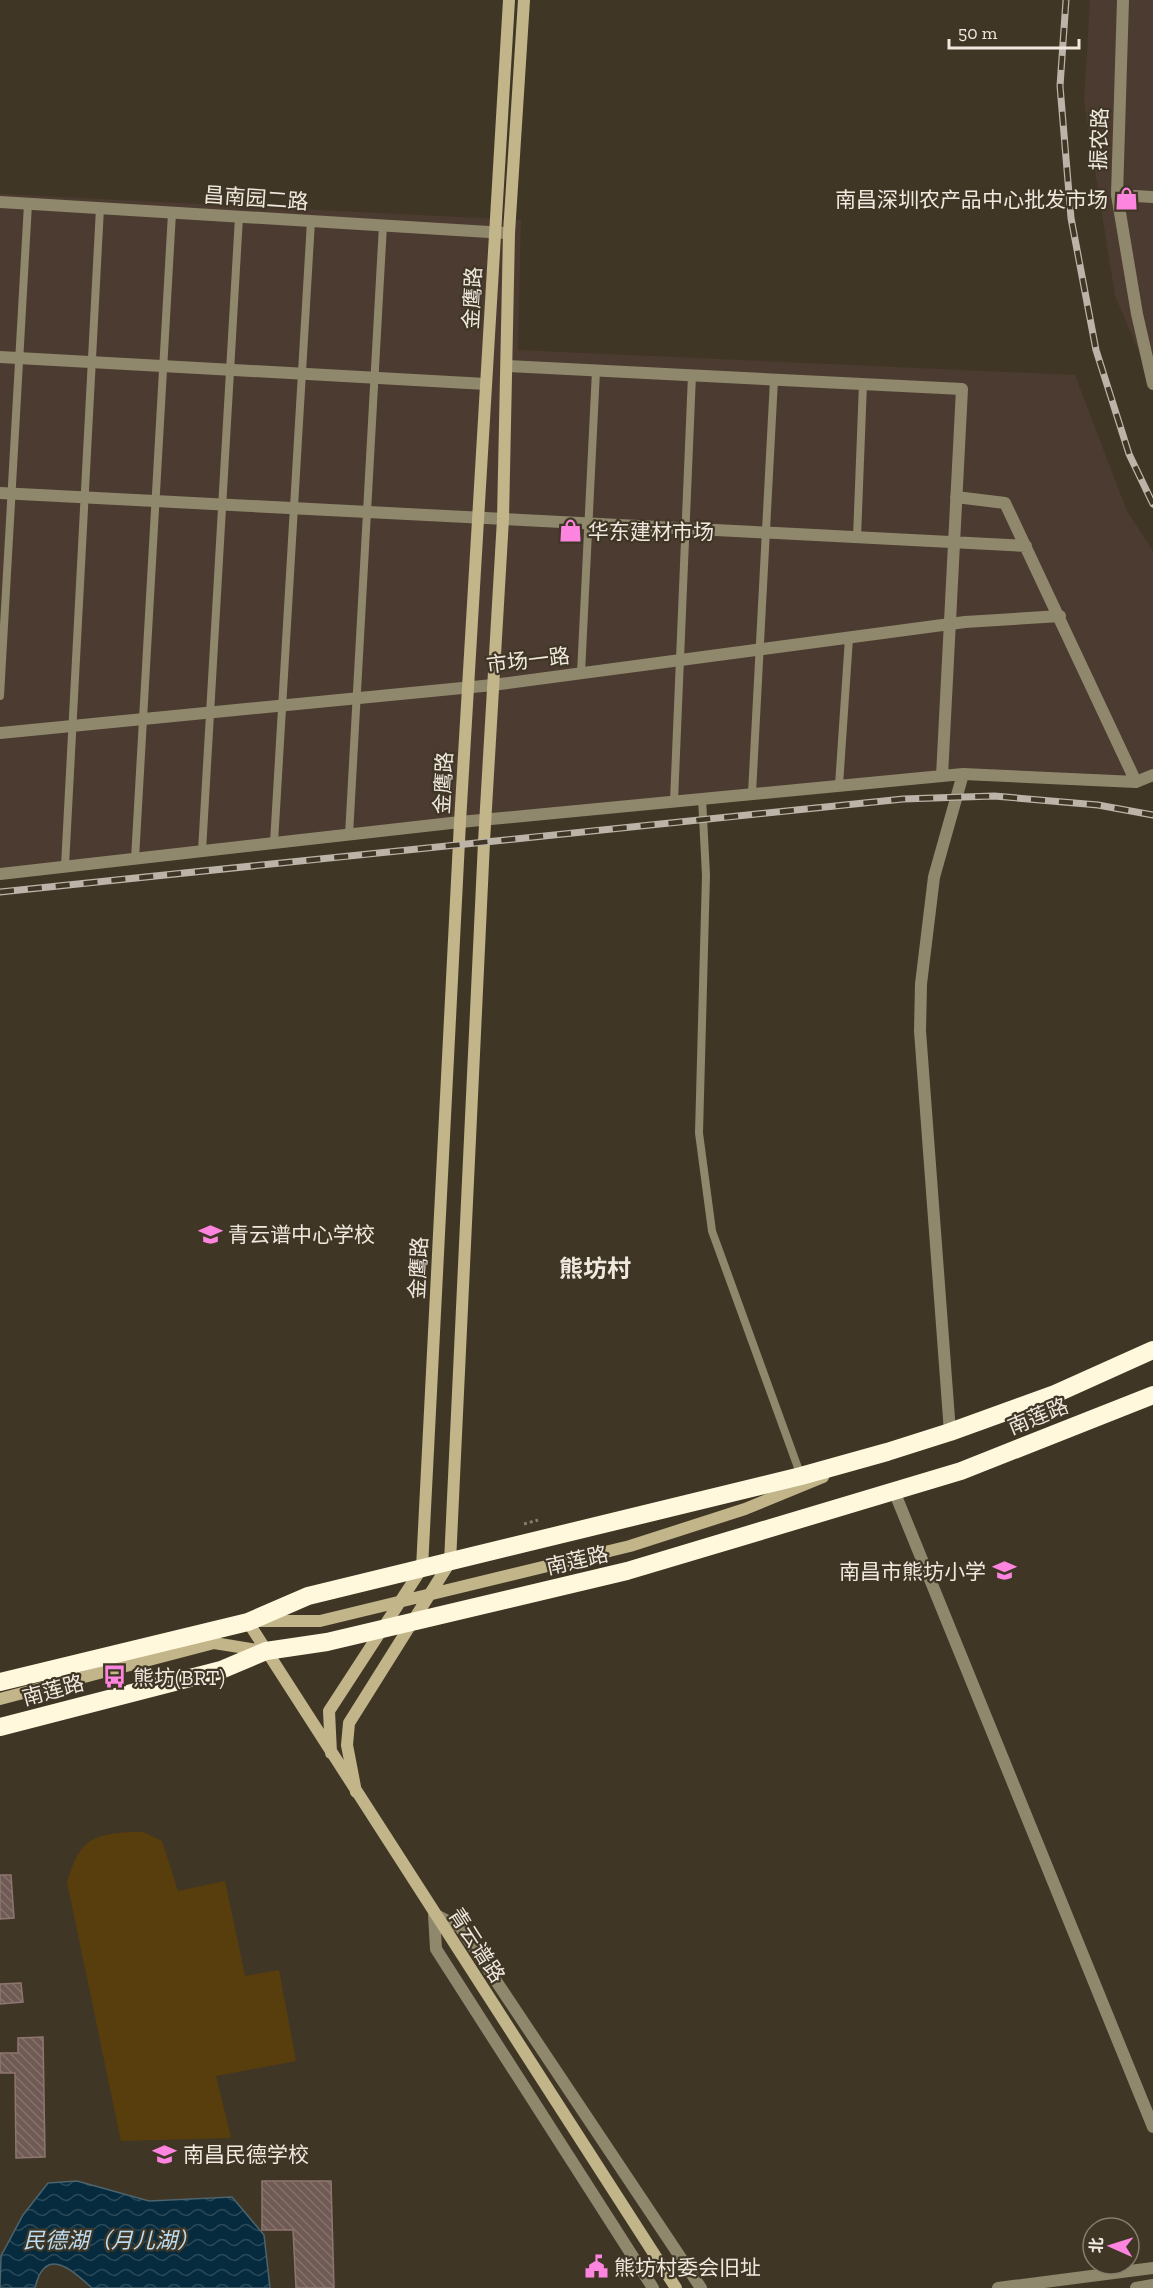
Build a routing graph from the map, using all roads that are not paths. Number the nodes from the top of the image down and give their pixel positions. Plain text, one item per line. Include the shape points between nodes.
1 (509, 0) edge
2 (524, 0) edge
3 (1124, 0) edge
4 (1117, 195) junction
5 (1153, 197) edge
6 (0, 202) edge
7 (28, 204) junction
8 (100, 208) junction
9 (172, 213) junction
10 (239, 217) junction
11 (311, 221) junction
12 (383, 225) junction
13 (495, 232) junction
14 (510, 233) junction
15 (0, 357) edge
16 (20, 358) junction
17 (92, 362) junction
18 (163, 366) junction
19 (507, 366) junction
20 (230, 370) junction
21 (596, 371) junction
22 (302, 374) junction
23 (692, 375) junction
24 (375, 378) junction
25 (774, 380) junction
26 (486, 384) junction
27 (863, 384) junction
28 (1153, 384) edge
29 (6, 494) edge
30 (956, 497) junction
31 (85, 498) junction
32 (155, 501) junction
33 (222, 505) junction
34 (294, 508) junction
35 (367, 512) junction
36 (478, 518) junction
37 (503, 519) junction
38 (588, 523) junction
39 (686, 528) junction
40 (766, 532) junction
41 (856, 537) junction
42 (954, 542) junction
43 (1026, 546) junction
44 (1060, 616) junction
45 (950, 624) junction
46 (849, 638) junction
47 (759, 650) junction
48 (680, 660) junction
49 (581, 673) junction
50 (493, 685) junction
51 (468, 687) junction
52 (0, 696) edge
53 (357, 698) junction
54 (282, 705) junction
55 (210, 712) junction
56 (142, 719) junction
57 (72, 726) junction
58 (0, 734) edge
59 (963, 774) junction
60 (1153, 775) edge
61 (942, 776) junction
62 (1136, 782) junction
63 (839, 785) junction
64 (752, 793) junction
65 (702, 798) junction
66 (674, 801) junction
67 (485, 821) junction
68 (460, 822) junction
69 (349, 835) junction
70 (274, 843) junction
71 (202, 851) junction
72 (135, 859) junction
73 (65, 866) junction
74 (0, 874) edge
75 (1153, 1350) edge
76 (1153, 1395) edge
77 (950, 1432) junction
78 (887, 1452) junction
79 (801, 1476) junction
80 (894, 1491) junction
81 (450, 1562) junction
82 (422, 1568) junction
83 (428, 1596) junction
84 (400, 1603) junction
85 (248, 1622) junction
86 (411, 1622) junction
87 (383, 1629) junction
88 (266, 1651) junction
89 (0, 1682) edge
90 (0, 1699) edge
91 (0, 1727) edge
92 (331, 1753) junction
93 (356, 1792) junction
94 (434, 1914) junction
95 (1153, 2127) edge
96 (1153, 2268) edge
97 (1153, 2285) edge
98 (653, 2288) edge
99 (676, 2288) edge
100 (701, 2288) edge
101 (998, 2288) edge
102 (1136, 2288) edge

1 - 13 street, 金鹰路
2 - 14 street, 金鹰路
3 - 4 street, 振农路
4 - 5 street
4 - 28 street, 振农路
6 - 7 street, 昌南园二路
7 - 8 street, 昌南园二路
7 - 16 lane
8 - 9 street, 昌南园二路
8 - 17 lane
9 - 10 street, 昌南园二路
9 - 18 lane
10 - 11 street, 昌南园二路
10 - 20 lane
11 - 12 street, 昌南园二路
11 - 22 lane
12 - 13 street, 昌南园二路
12 - 24 lane
13 - 14 street, 昌南园二路
13 - 26 street, 金鹰路
14 - 19 street, 金鹰路
15 - 16 street
16 - 17 street
16 - 29 lane
17 - 18 street
17 - 31 lane
18 - 20 street
18 - 32 lane
19 - 21 street
19 - 37 street, 金鹰路
20 - 22 street
20 - 33 lane
21 - 23 street
21 - 38 lane
22 - 24 street
22 - 34 lane
23 - 25 street
23 - 39 lane
24 - 26 street
24 - 35 lane
25 - 27 street
25 - 40 lane
26 - 36 street, 金鹰路
27 - 30 street via 962,389
27 - 41 lane
29 - 31 street
29 - 52 lane
30 - 42 street
30 - 43 street via 1005,503
31 - 32 street
31 - 57 lane
32 - 33 street
32 - 56 lane
33 - 34 street
33 - 55 lane
34 - 35 street
34 - 54 lane
35 - 36 street
35 - 53 lane
36 - 37 street
36 - 51 street, 金鹰路
37 - 38 street
37 - 50 street, 金鹰路
38 - 39 street
38 - 49 lane
39 - 40 street
39 - 48 lane
40 - 41 street
40 - 47 lane
41 - 42 street
42 - 43 street
42 - 45 street
43 - 44 street
44 - 45 street, 市场一路
44 - 62 street
45 - 46 street, 市场一路
45 - 61 street
46 - 47 street, 市场一路
46 - 63 lane
47 - 48 street, 市场一路
47 - 64 lane
48 - 49 street, 市场一路
48 - 66 lane
49 - 50 street, 市场一路
50 - 51 street, 市场一路
50 - 67 street, 金鹰路
51 - 53 street, 市场一路
51 - 68 street, 金鹰路
53 - 54 street, 市场一路
53 - 69 lane
54 - 55 street, 市场一路
54 - 70 lane
55 - 56 street, 市场一路
55 - 71 lane
56 - 57 street, 市场一路
56 - 72 lane
57 - 58 street, 市场一路
57 - 73 lane
59 - 61 street
59 - 62 street
59 - 77 street via 934,877 921,984 920,1031
60 - 62 street
61 - 63 street
63 - 64 street
64 - 65 street
65 - 66 street
65 - 79 lane via 706,875 699,1133 712,1231
66 - 67 street
67 - 68 street
67 - 81 street, 金鹰路
68 - 69 street
68 - 82 street, 金鹰路
69 - 70 street
70 - 71 street
71 - 72 street
72 - 73 street
73 - 74 street
75 - 77 highway, 南莲路 via 1055,1394
76 - 80 highway, 南莲路 via 961,1471
77 - 78 highway, 南莲路
78 - 79 highway, 南莲路
78 - 83 street via 745,1509 640,1543
79 - 81 highway, 南莲路
80 - 86 highway, 南莲路 via 627,1571
80 - 95 street
81 - 82 highway, 南莲路
81 - 83 street
82 - 84 street
82 - 85 highway, 南莲路 via 308,1596
83 - 84 street
83 - 86 street
84 - 85 street via 320,1621
84 - 87 street
85 - 88 street, 青云谱路
85 - 89 highway, 南莲路
86 - 87 highway, 南莲路
86 - 93 street via 349,1723 347,1745
87 - 88 highway, 南莲路
87 - 92 street via 329,1711
88 - 90 street via 214,1643
88 - 91 highway, 南莲路 via 221,1670
88 - 92 street, 青云谱路
92 - 93 street, 青云谱路
93 - 94 street, 青云谱路
94 - 98 street via 436,1949
94 - 99 street, 青云谱路
94 - 100 street via 460,1927
96 - 101 street
97 - 102 street

